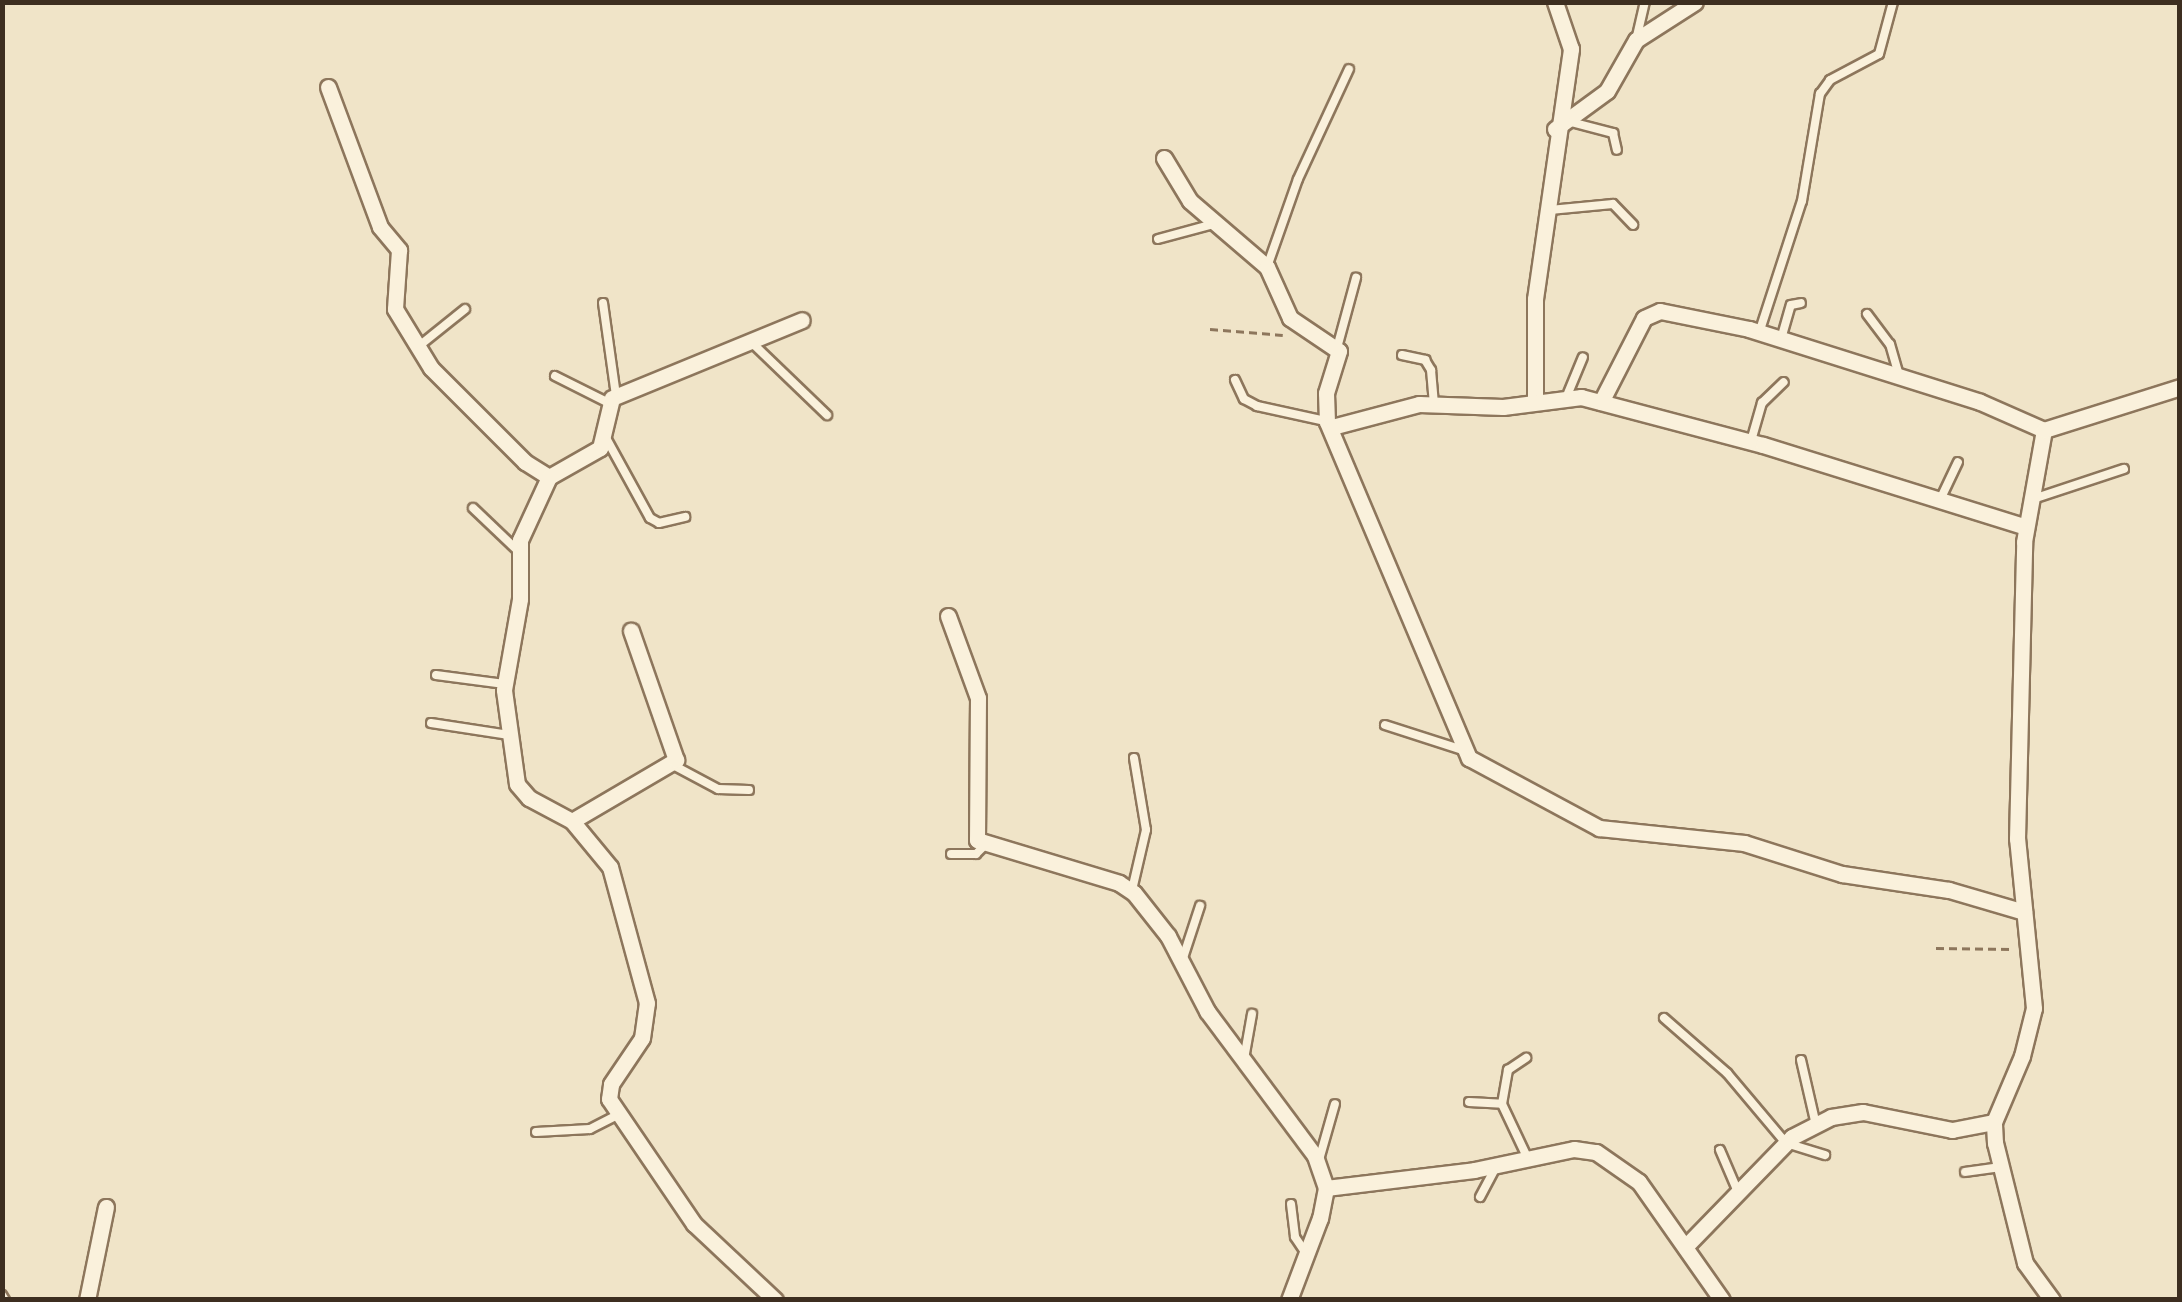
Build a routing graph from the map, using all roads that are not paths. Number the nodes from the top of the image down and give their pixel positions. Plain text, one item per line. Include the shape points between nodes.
1 (1555, 2) edge
2 (1645, 2) edge
3 (1695, 2) edge
4 (1893, 2) edge
5 (1636, 40) junction
6 (1349, 68) dead end
7 (328, 86) dead end
8 (1561, 125) junction
9 (1617, 150) dead end
10 (1164, 158) dead end
11 (1545, 211) junction
12 (1214, 224) junction
13 (1634, 225) dead end
14 (1158, 239) dead end
15 (1267, 267) junction
16 (1356, 278) dead end
17 (602, 303) dead end
18 (1801, 303) dead end
19 (465, 309) dead end
20 (1868, 314) dead end
21 (802, 320) dead end
22 (1759, 332) junction
23 (1781, 340) junction
24 (750, 341) junction
25 (419, 346) junction
26 (1337, 348) junction
27 (1402, 355) dead end
28 (1583, 357) dead end
29 (555, 376) dead end
30 (1899, 376) junction
31 (1235, 380) dead end
32 (1784, 382) dead end
33 (2180, 386) edge
34 (1566, 398) junction
35 (613, 399) junction
36 (1535, 400) junction
37 (1601, 402) junction
38 (1434, 405) junction
39 (827, 415) dead end
40 (1329, 424) junction
41 (2044, 430) junction
42 (606, 438) junction
43 (1751, 442) junction
44 (1958, 462) dead end
45 (2124, 469) dead end
46 (549, 478) junction
47 (2030, 500) junction
48 (1939, 502) junction
49 (472, 508) dead end
50 (685, 517) dead end
51 (2026, 527) junction
52 (519, 552) junction
53 (948, 616) dead end
54 (631, 631) dead end
55 (436, 674) dead end
56 (504, 684) junction
57 (430, 722) dead end
58 (1385, 725) dead end
59 (510, 735) junction
60 (1462, 750) junction
61 (1134, 758) dead end
62 (673, 765) junction
63 (748, 790) dead end
64 (572, 820) junction
65 (984, 846) junction
66 (951, 854) dead end
67 (1131, 892) junction
68 (1200, 906) dead end
69 (2024, 912) junction
70 (1183, 962) junction
71 (1252, 1014) dead end
72 (1664, 1018) dead end
73 (1526, 1058) dead end
74 (1800, 1060) dead end
75 (1244, 1061) junction
76 (1469, 1102) dead end
77 (1336, 1104) dead end
78 (1502, 1104) junction
79 (617, 1115) junction
80 (1994, 1122) junction
81 (1816, 1124) junction
82 (536, 1132) dead end
83 (1786, 1143) junction
84 (1720, 1150) dead end
85 (1825, 1154) dead end
86 (1528, 1158) junction
87 (1318, 1164) junction
88 (1498, 1165) junction
89 (1998, 1167) junction
90 (1965, 1172) dead end
91 (1326, 1188) junction
92 (1738, 1192) junction
93 (1480, 1197) dead end
94 (1291, 1204) dead end
95 (106, 1207) dead end
96 (1685, 1247) junction
97 (1306, 1254) junction
98 (87, 1300) edge
99 (775, 1300) edge
100 (1289, 1300) edge
101 (1722, 1300) edge
102 (2052, 1300) edge

1 - 8 street via 1572,37
2 - 5 lane
3 - 5 street
4 - 22 lane via 1879,54 1830,80 1820,94 1802,201
5 - 8 street via 1606,92
6 - 15 lane
7 - 25 street via 380,226 400,250 396,309
8 - 9 lane via 1613,133
8 - 11 street
10 - 12 street via 1190,201
11 - 13 lane via 1614,204
11 - 36 street via 1535,299
12 - 14 lane
12 - 15 street
15 - 26 street via 1290,318
16 - 26 lane
17 - 35 lane
18 - 23 lane via 1792,305
19 - 25 lane
20 - 30 lane via 1890,344
21 - 24 street
22 - 23 street
22 - 37 street via 1649,314
23 - 30 street
24 - 35 street
24 - 39 lane
25 - 46 street via 480,418
26 - 40 street
27 - 38 lane via 1424,360 1431,370
28 - 34 lane
29 - 35 lane
30 - 41 street
31 - 40 lane via 1257,406
32 - 43 lane via 1762,404
33 - 41 street
34 - 36 street
34 - 37 street
35 - 42 street
36 - 38 street
37 - 43 street
38 - 40 street via 1399,406
40 - 60 street
41 - 47 street
42 - 46 street
42 - 50 lane via 650,518 659,523
43 - 48 street
44 - 48 lane
45 - 47 lane
46 - 52 street
47 - 51 street
48 - 51 street
49 - 52 lane
51 - 69 street via 2016,840
52 - 56 street via 520,599
53 - 65 street via 978,698 977,840
54 - 62 street via 677,755
55 - 56 lane
56 - 59 street
57 - 59 lane
58 - 60 lane
59 - 64 street via 521,791
60 - 69 street via 1599,828 1744,843 1842,874 1949,890
61 - 67 lane via 1146,830
62 - 63 lane via 718,790
62 - 64 street
64 - 79 street via 610,868 647,1003 642,1038 611,1084
65 - 66 lane via 976,854
65 - 67 street via 1099,876
67 - 70 street
68 - 70 lane
69 - 80 street via 2034,1008
70 - 75 street via 1207,1012
71 - 75 lane
72 - 83 lane via 1739,1085
73 - 78 lane via 1508,1070
74 - 81 lane
75 - 87 street
76 - 78 lane
77 - 87 lane
78 - 86 lane
79 - 82 lane via 590,1129
79 - 99 street via 694,1224
80 - 81 street via 1952,1130 1863,1112
80 - 89 street
81 - 83 street
83 - 85 lane
83 - 92 street
84 - 92 lane
86 - 88 street
86 - 96 street via 1574,1148 1614,1161 1639,1182
87 - 91 street
88 - 91 street
88 - 93 lane
89 - 90 lane
89 - 102 street via 2026,1263
91 - 97 street
92 - 96 street
94 - 97 lane via 1295,1237
95 - 98 street
96 - 101 street
97 - 100 street

